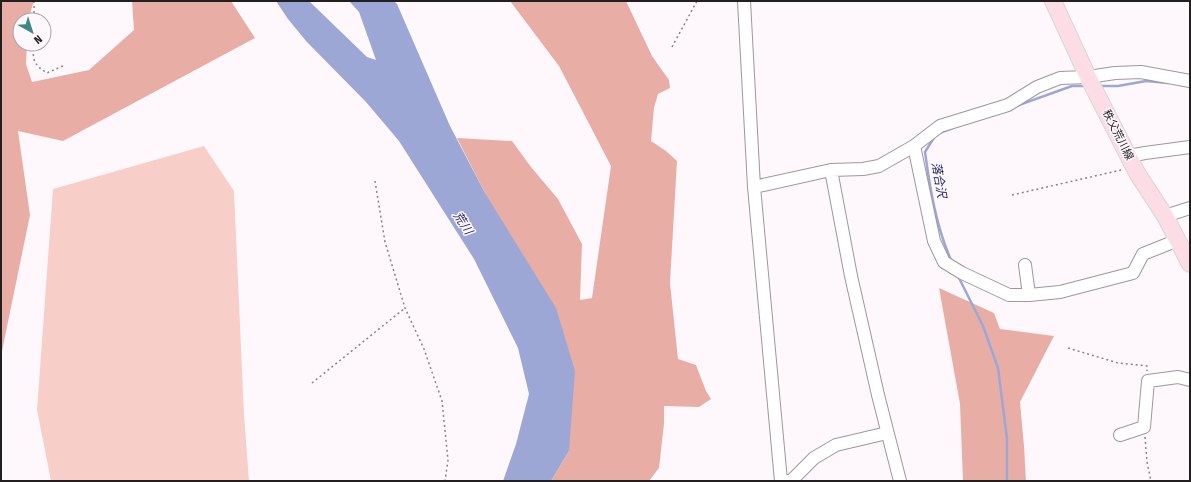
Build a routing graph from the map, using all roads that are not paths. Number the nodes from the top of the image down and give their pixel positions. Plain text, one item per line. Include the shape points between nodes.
1 (744, 1) edge
2 (1053, 1) edge
3 (1088, 77) junction
4 (1190, 81) edge
5 (914, 146) junction
6 (1190, 147) edge
7 (1132, 162) junction
8 (831, 170) junction
9 (754, 187) junction
10 (1190, 208) edge
11 (1165, 216) junction
12 (1178, 240) junction
13 (1190, 264) edge
14 (1025, 265) dead end
15 (1029, 295) junction
16 (1190, 380) edge
17 (887, 433) junction
18 (1120, 435) dead end
19 (781, 481) edge
20 (788, 481) edge
21 (900, 481) edge

1 - 9 street
2 - 3 main road, 秩父荒川線
3 - 4 street via 1141,72
3 - 5 street via 1060,78 1046,82 1008,105 940,126
3 - 7 main road, 秩父荒川線
5 - 8 street via 879,166
5 - 15 street via 934,241 944,262 1009,295
6 - 7 street via 1145,153
7 - 11 main road, 秩父荒川線
8 - 9 street
8 - 17 street via 851,276
9 - 19 street
10 - 11 street
11 - 12 main road, 秩父荒川線
12 - 13 main road, 秩父荒川線
12 - 15 street via 1143,254 1133,273 1060,292
14 - 15 street
16 - 18 street via 1178,377 1148,381 1144,427
17 - 20 street via 836,445 814,458
17 - 21 street

